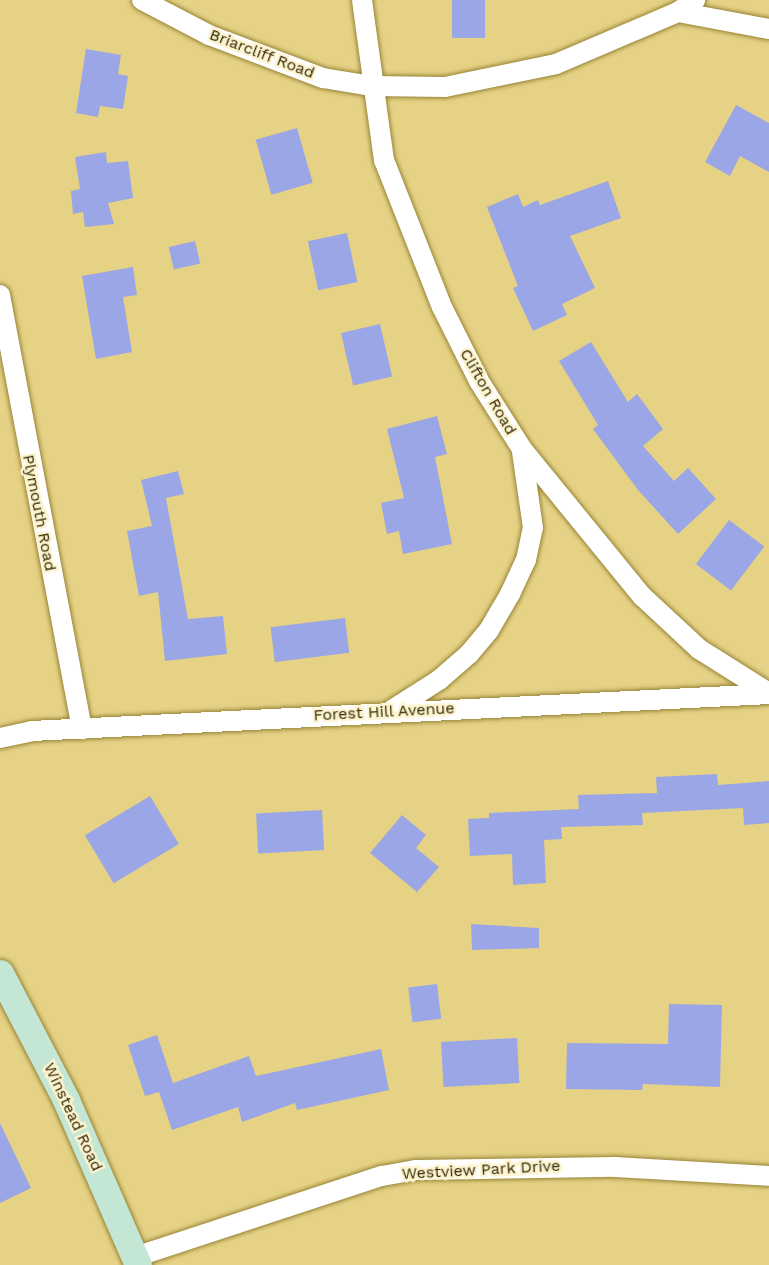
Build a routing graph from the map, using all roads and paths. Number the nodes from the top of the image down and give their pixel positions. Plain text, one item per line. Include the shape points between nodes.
1 (142, 0) edge
2 (362, 0) edge
3 (694, 0) edge
4 (678, 12) junction
5 (769, 29) edge
6 (372, 86) junction
7 (0, 295) edge
8 (522, 449) junction
9 (769, 694) edge
10 (390, 712) junction
11 (82, 729) junction
12 (0, 738) edge
13 (0, 973) edge
14 (769, 1176) edge
15 (136, 1261) edge

1 - 6 street, Briarcliff Road via 274,62 323,78
2 - 6 street, Clifton Road
3 - 4 street, Briarcliff Road
4 - 5 street
4 - 6 street, Briarcliff Road via 598,49 505,78 445,87
6 - 8 street, Clifton Road via 384,160 437,296 479,381
7 - 11 street, Plymouth Road
8 - 9 street, Clifton Road via 642,596 699,649
8 - 10 street via 533,528 526,560 510,594 469,654 439,680
9 - 10 street, Forest Hill Avenue
10 - 11 street, Forest Hill Avenue
11 - 12 street, Forest Hill Avenue via 32,731
13 - 15 street, Winstead Road via 66,1100
14 - 15 street, Westview Park Drive via 615,1167 416,1170 382,1176

